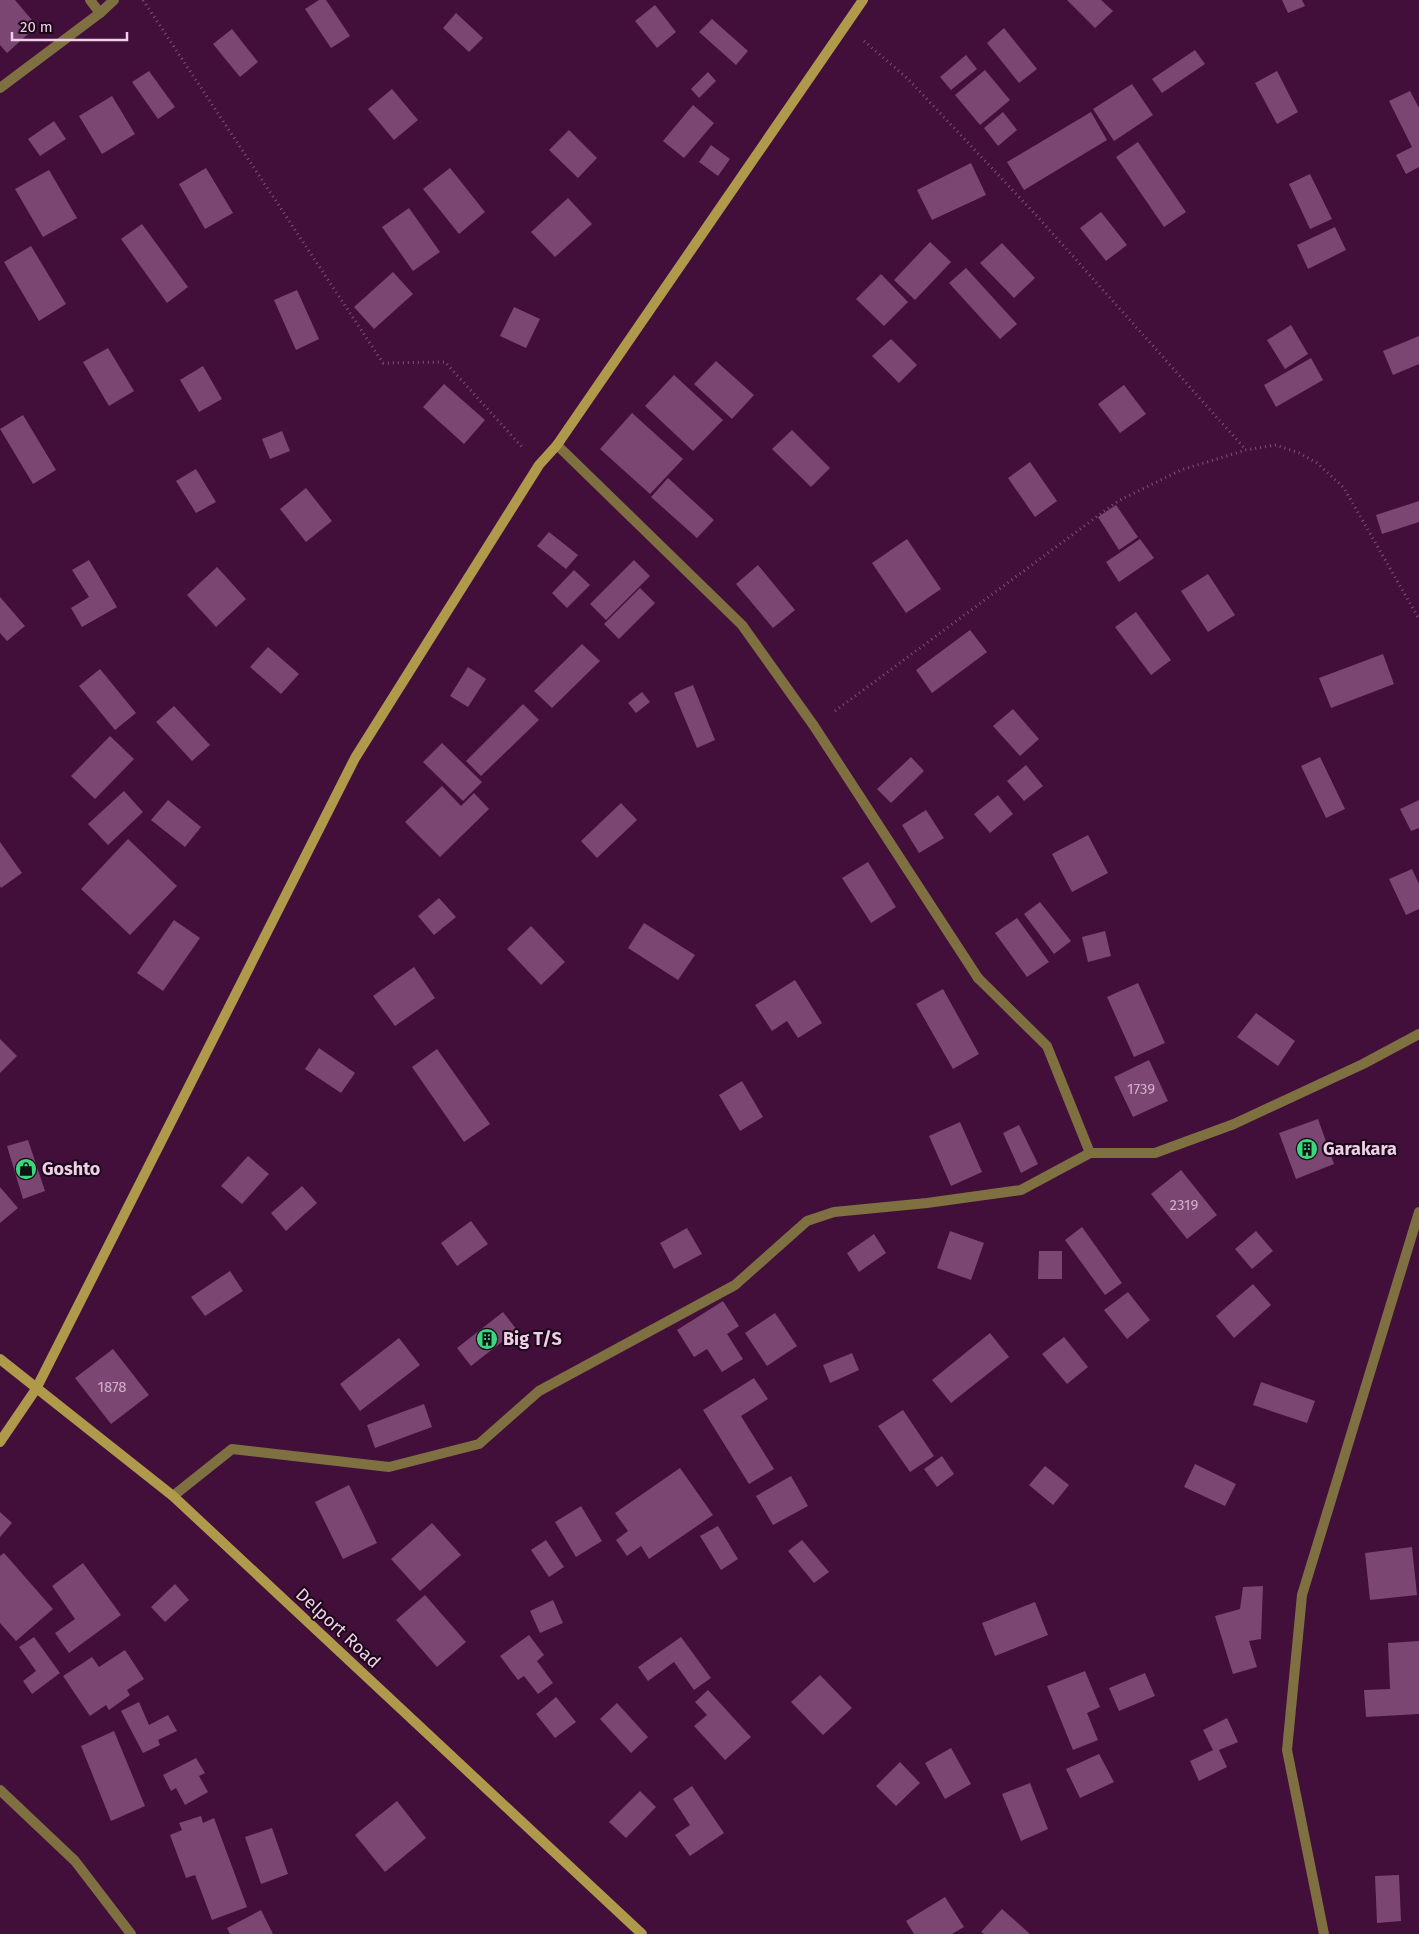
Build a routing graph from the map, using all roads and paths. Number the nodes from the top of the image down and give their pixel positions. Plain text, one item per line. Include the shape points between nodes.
1 (90, 0) edge
2 (114, 0) edge
3 (143, 0) edge
4 (863, 0) edge
5 (100, 13) junction
6 (845, 25) junction
7 (0, 88) edge
8 (557, 445) junction
9 (1246, 450) junction
10 (540, 465) junction
11 (1419, 618) edge
12 (814, 726) junction
13 (1419, 1034) edge
14 (1090, 1152) junction
15 (1419, 1212) edge
16 (0, 1359) edge
17 (36, 1389) junction
18 (0, 1442) edge
19 (174, 1496) junction
20 (0, 1790) edge
21 (131, 1934) edge
22 (642, 1934) edge
23 (1324, 1934) edge

1 - 5 street
2 - 5 street
3 - 10 path via 383,363 445,362
4 - 6 street
5 - 7 street
6 - 8 street
6 - 9 path via 927,99 1036,215
8 - 10 street
8 - 12 street via 742,625
9 - 11 path via 1276,445 1299,453 1317,463 1344,488
9 - 12 path via 1181,470 1118,502
10 - 17 street via 355,758
12 - 14 street via 978,978 1047,1046
13 - 14 street via 1234,1124 1155,1153
14 - 19 street via 1020,1190 834,1212 807,1221 735,1285 539,1391 479,1444 389,1467 232,1450
15 - 23 street via 1302,1595 1287,1750
16 - 17 street, Delport Road
17 - 18 street
17 - 19 street, Delport Road
19 - 22 street, Delport Road
20 - 21 street via 75,1861

